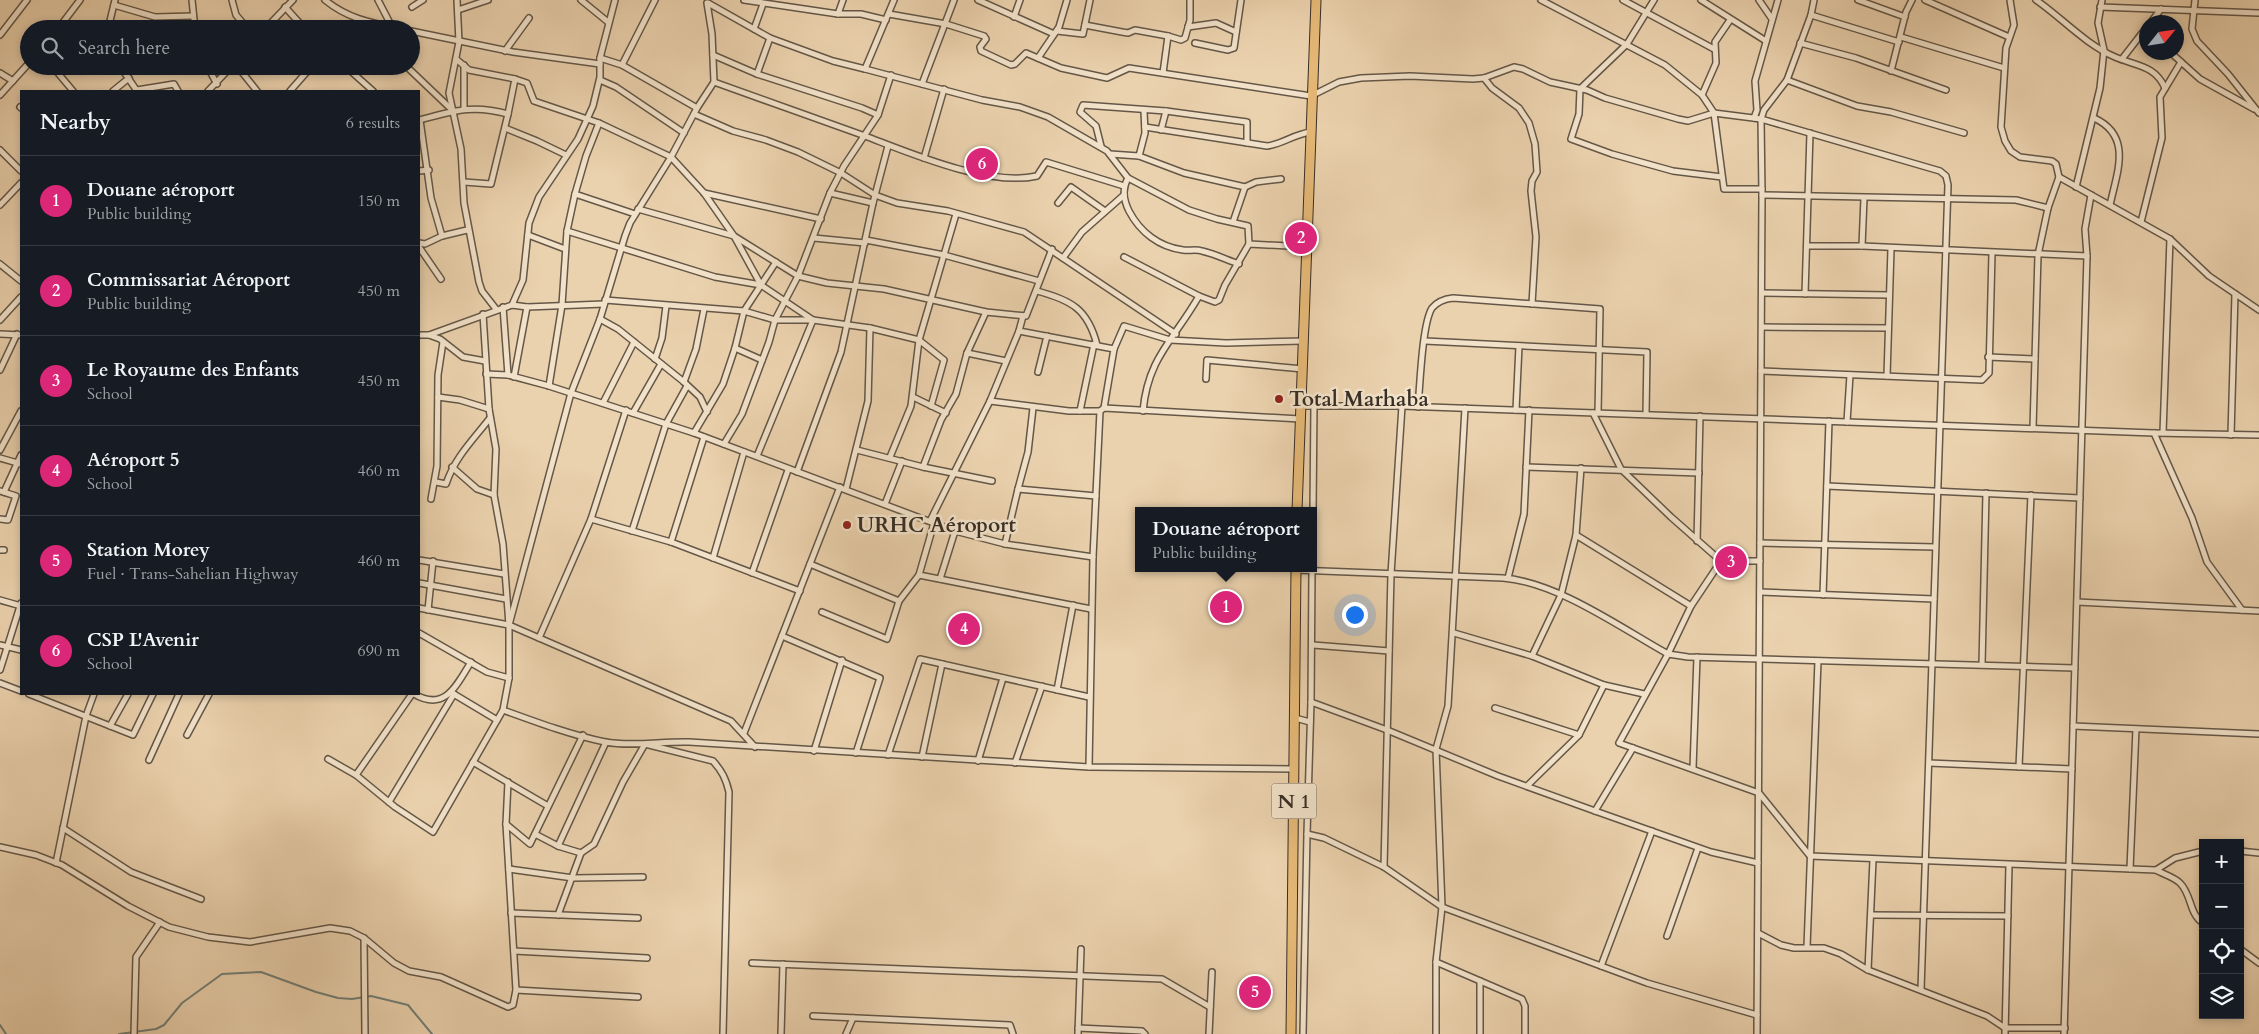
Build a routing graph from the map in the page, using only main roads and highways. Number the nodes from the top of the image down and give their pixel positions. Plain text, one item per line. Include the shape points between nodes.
1 (1316, 0) edge
2 (1297, 507) edge
3 (1296, 572) edge
4 (1291, 1034) edge

1 - 2 highway
3 - 4 highway, N 1

